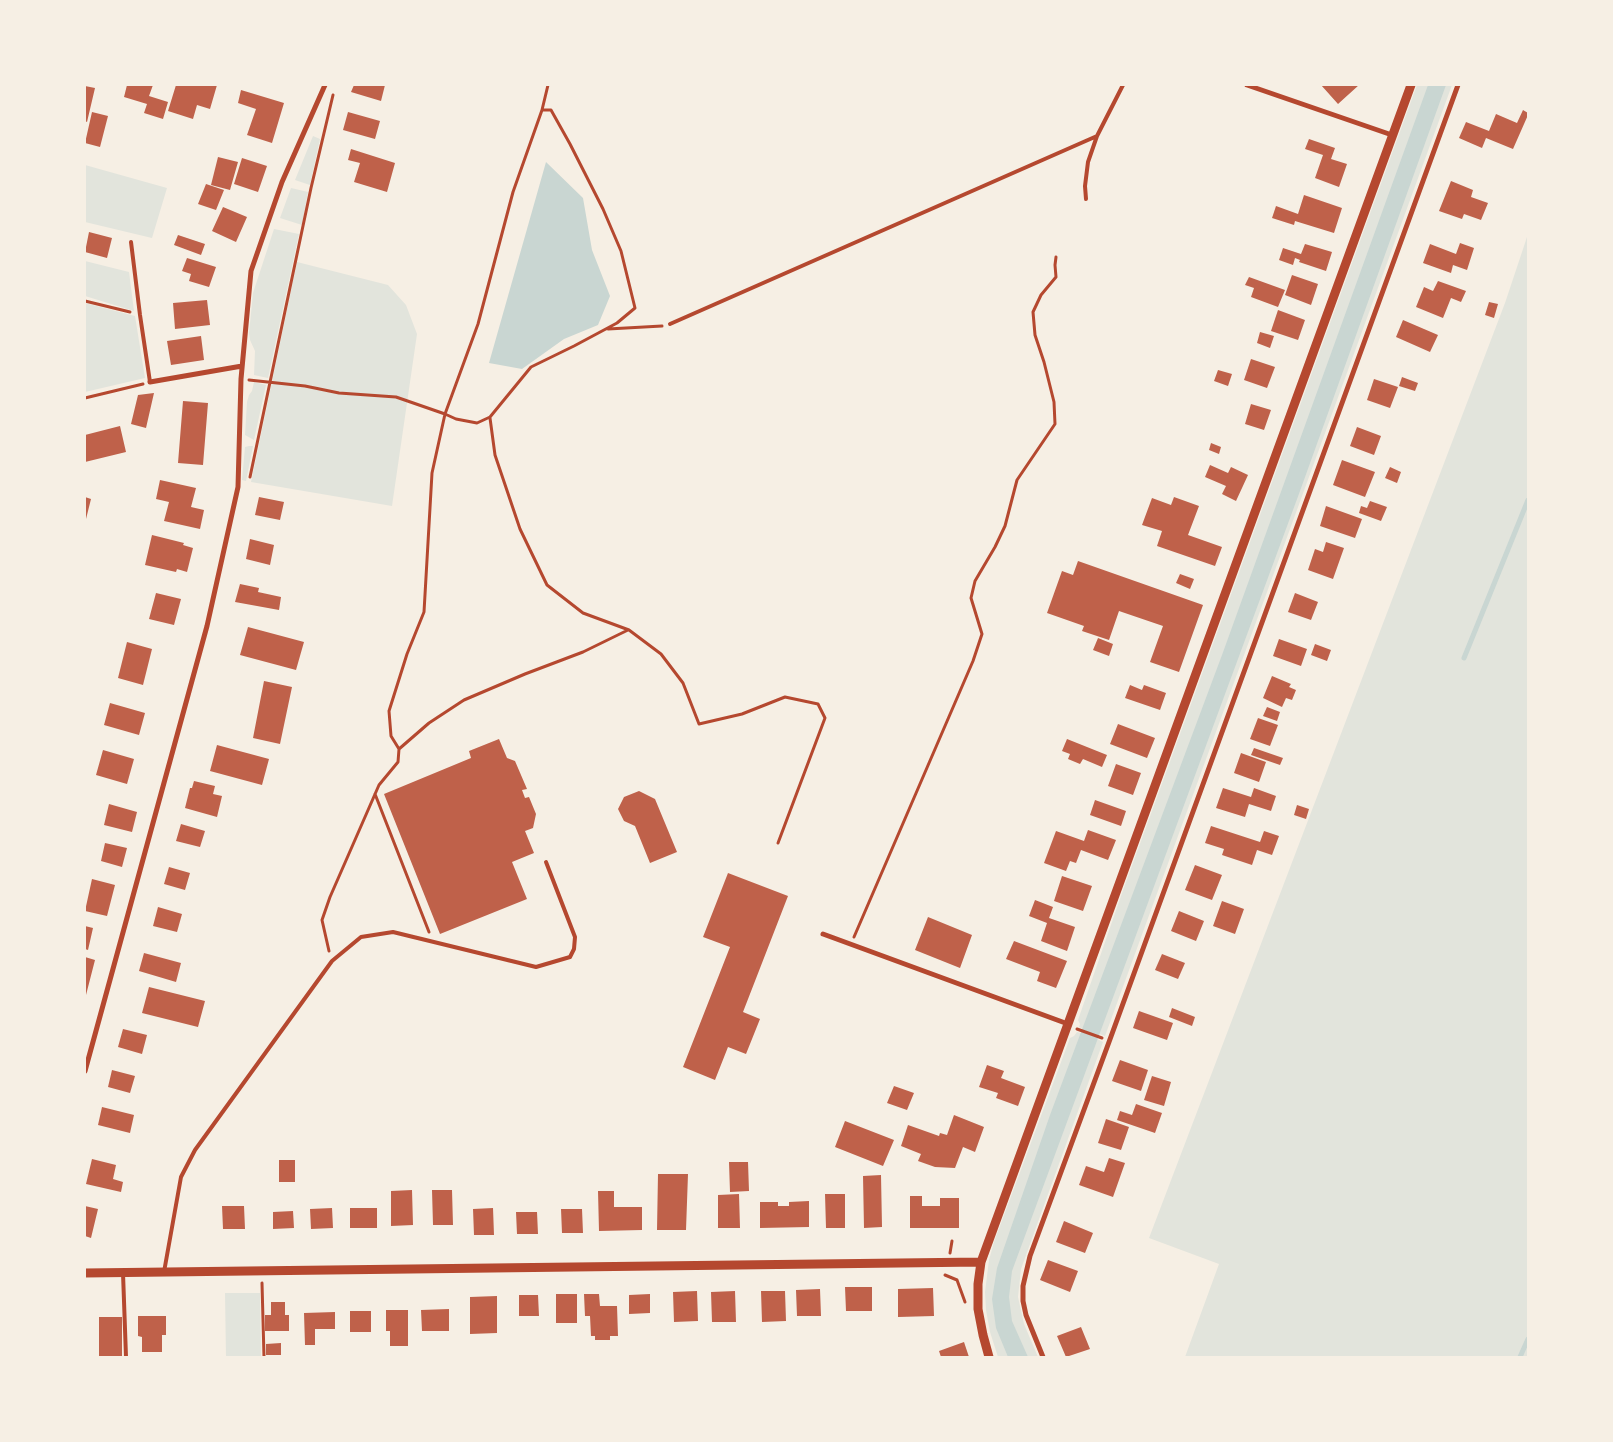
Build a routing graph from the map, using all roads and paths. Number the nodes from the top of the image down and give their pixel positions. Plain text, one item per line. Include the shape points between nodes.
1 (324, 85) edge
2 (548, 85) edge
3 (1123, 85) edge
4 (1248, 85) edge
5 (1411, 85) edge
6 (1458, 85) edge
7 (542, 110) junction
8 (1392, 135) junction
9 (1096, 136) junction
10 (1086, 199) dead end
11 (131, 242) dead end
12 (1056, 257) dead end
13 (85, 300) edge
14 (140, 315) junction
15 (670, 324) joint
16 (605, 329) junction
17 (242, 366) junction
18 (241, 379) junction
19 (150, 382) junction
20 (270, 382) junction
21 (85, 398) edge
22 (445, 414) junction
23 (490, 417) junction
24 (237, 491) junction
25 (629, 630) junction
26 (399, 749) junction
27 (375, 793) junction
28 (778, 843) dead end
29 (546, 862) dead end
30 (823, 934) dead end
31 (433, 942) junction
32 (851, 944) junction
33 (332, 961) junction
34 (1068, 1024) junction
35 (1079, 1029) dead end
36 (1102, 1038) dead end
37 (88, 1050) edge
38 (85, 1072) edge
39 (981, 1262) junction
40 (262, 1271) junction
41 (164, 1272) junction
42 (85, 1273) edge
43 (123, 1273) junction
44 (126, 1357) edge
45 (264, 1357) edge
46 (989, 1357) edge
47 (1043, 1357) edge

1 - 17 street via 282,182 251,271
1 - 20 path via 334,93
2 - 7 path
3 - 9 lane
4 - 8 street
5 - 8 street
6 - 47 street via 1030,1256 1023,1301
7 - 16 path via 551,110 603,209 621,251 635,308 618,323
7 - 22 path via 513,192 478,324
8 - 34 street
9 - 10 lane via 1088,162
9 - 15 lane
11 - 14 lane
12 - 32 path via 1056,277 1033,312 1035,335 1054,402 1055,424 1016,480 1005,526 975,581 971,598 982,634
13 - 14 path
14 - 19 lane
15 - 16 path
16 - 23 path via 532,367
17 - 18 street
17 - 19 street
18 - 20 path
18 - 24 street
19 - 21 path
20 - 22 path via 339,393 396,397
20 - 24 path via 247,489
22 - 23 path via 477,423
22 - 26 path via 432,473 424,612 389,711 391,736
23 - 25 path via 495,456 520,529 548,585 583,613
24 - 37 street via 207,626
25 - 26 path via 464,700
25 - 28 path via 661,654 683,683 699,724 742,714 785,697 818,704 825,718
26 - 27 path via 398,762
27 - 31 path
27 - 33 path via 322,920
29 - 31 lane via 574,937 570,957 536,967
30 - 32 street
31 - 33 lane via 393,932 361,937
32 - 34 street
33 - 41 lane via 195,1150 181,1177
34 - 39 street
35 - 36 path
37 - 38 street
39 - 40 street
39 - 46 street via 978,1309
40 - 41 street
40 - 45 path
41 - 43 street
42 - 43 street
43 - 44 lane

